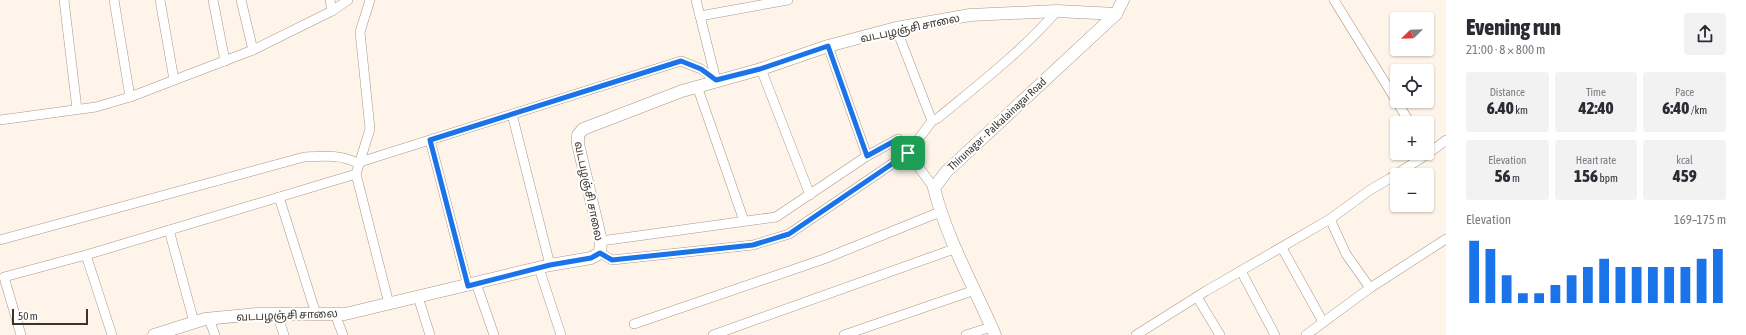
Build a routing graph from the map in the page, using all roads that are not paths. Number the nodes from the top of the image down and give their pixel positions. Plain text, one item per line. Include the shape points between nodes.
1 (64, 0) edge
2 (114, 0) edge
3 (160, 0) edge
4 (213, 0) edge
5 (242, 0) edge
6 (330, 0) edge
7 (348, 0) edge
8 (370, 0) edge
9 (696, 0) edge
10 (788, 0) edge
11 (1123, 0) edge
12 (1334, 0) edge
13 (332, 11) junction
14 (1057, 11) junction
15 (1116, 14) junction
16 (700, 16) junction
17 (896, 28) junction
18 (828, 46) junction
19 (253, 50) junction
20 (225, 61) junction
21 (760, 69) junction
22 (174, 80) junction
23 (716, 80) junction
24 (697, 86) junction
25 (130, 97) junction
26 (77, 110) junction
27 (512, 114) junction
28 (1406, 116) edge
29 (0, 120) edge
30 (932, 121) junction
31 (430, 140) junction
32 (1446, 140) edge
33 (1434, 148) edge
34 (908, 153) junction
35 (867, 156) junction
36 (1416, 160) edge
37 (358, 167) junction
38 (934, 188) junction
39 (810, 195) junction
40 (279, 197) junction
41 (940, 212) junction
42 (1330, 219) junction
43 (744, 221) junction
44 (169, 230) junction
45 (1446, 239) edge
46 (0, 240) edge
47 (600, 247) junction
48 (1282, 248) junction
49 (954, 249) junction
50 (86, 255) junction
51 (545, 267) junction
52 (1241, 271) junction
53 (2, 277) edge
54 (472, 284) junction
55 (1370, 288) junction
56 (975, 290) junction
57 (418, 297) junction
58 (1197, 297) junction
59 (389, 304) junction
60 (277, 314) junction
61 (316, 314) junction
62 (335, 314) junction
63 (209, 319) junction
64 (194, 322) junction
65 (1323, 322) junction
66 (634, 324) dead end
67 (993, 331) edge
68 (21, 335) edge
69 (112, 335) edge
70 (154, 335) edge
71 (215, 335) edge
72 (284, 335) edge
73 (343, 335) edge
74 (430, 335) edge
75 (494, 335) edge
76 (561, 335) edge
77 (713, 335) edge
78 (844, 335) edge
79 (966, 335) edge
80 (1136, 335) edge
81 (1220, 335) edge
82 (1276, 335) edge
83 (1306, 335) edge

1 - 26 street
2 - 25 street
3 - 22 street
4 - 20 street
5 - 19 street
6 - 13 street
7 - 13 street
8 - 37 street via 360,32 370,129
9 - 16 street
10 - 16 street
11 - 15 street, Thirunagar - Palkalainagar Road
12 - 28 street
13 - 19 street
14 - 15 street, வடபழஞ்சி சாலை
14 - 17 street, வடபழஞ்சி சாலை via 970,15
14 - 30 street via 1013,56
15 - 38 street, Thirunagar - Palkalainagar Road via 947,170
16 - 23 street
17 - 18 street, வடபழஞ்சி சாலை
17 - 30 street
18 - 21 street, வடபழஞ்சி சாலை
18 - 35 street
19 - 20 street
20 - 22 street
21 - 23 street, வடபழஞ்சி சாலை
21 - 39 street
22 - 25 street
23 - 24 street, வடபழஞ்சி சாலை
23 - 27 street via 701,69 681,61
24 - 43 street
24 - 47 street, வடபழஞ்சி சாலை via 583,129 578,135
25 - 26 street
26 - 29 street
27 - 31 street
27 - 51 street
30 - 34 street
31 - 37 street
31 - 54 street
32 - 33 street
34 - 35 street via 898,139
34 - 38 street
34 - 47 street via 789,234 753,245 612,260
35 - 39 street
36 - 42 street
37 - 40 street
37 - 46 street via 353,161 330,155 304,157
37 - 59 street
38 - 41 street
39 - 43 street via 776,217
40 - 44 street
40 - 61 street
41 - 49 street
41 - 66 street via 824,258
42 - 48 street
42 - 55 street via 1346,254
43 - 47 street
44 - 50 street
44 - 64 street
45 - 55 street
47 - 51 street, வடபழஞ்சி சாலை via 591,258
48 - 52 street
48 - 65 street
49 - 56 street
49 - 77 street
50 - 53 street
50 - 69 street
51 - 54 street, வடபழஞ்சி சாலை
51 - 76 street
52 - 58 street
52 - 82 street
53 - 68 street
54 - 57 street, வடபழஞ்சி சாலை
54 - 75 street
55 - 65 street
56 - 67 street
56 - 78 street
57 - 59 street, வடபழஞ்சி சாலை
57 - 74 street
58 - 80 street
58 - 81 street
59 - 62 street, வடபழஞ்சி சாலை
60 - 61 street, வடபழஞ்சி சாலை
60 - 63 street, வடபழஞ்சி சாலை
60 - 72 street
61 - 62 street, வடபழஞ்சி சாலை
62 - 73 street
63 - 64 street, வடபழஞ்சி சாலை
63 - 71 street
64 - 70 street, வடபழஞ்சி சாலை
65 - 83 street
67 - 79 street

